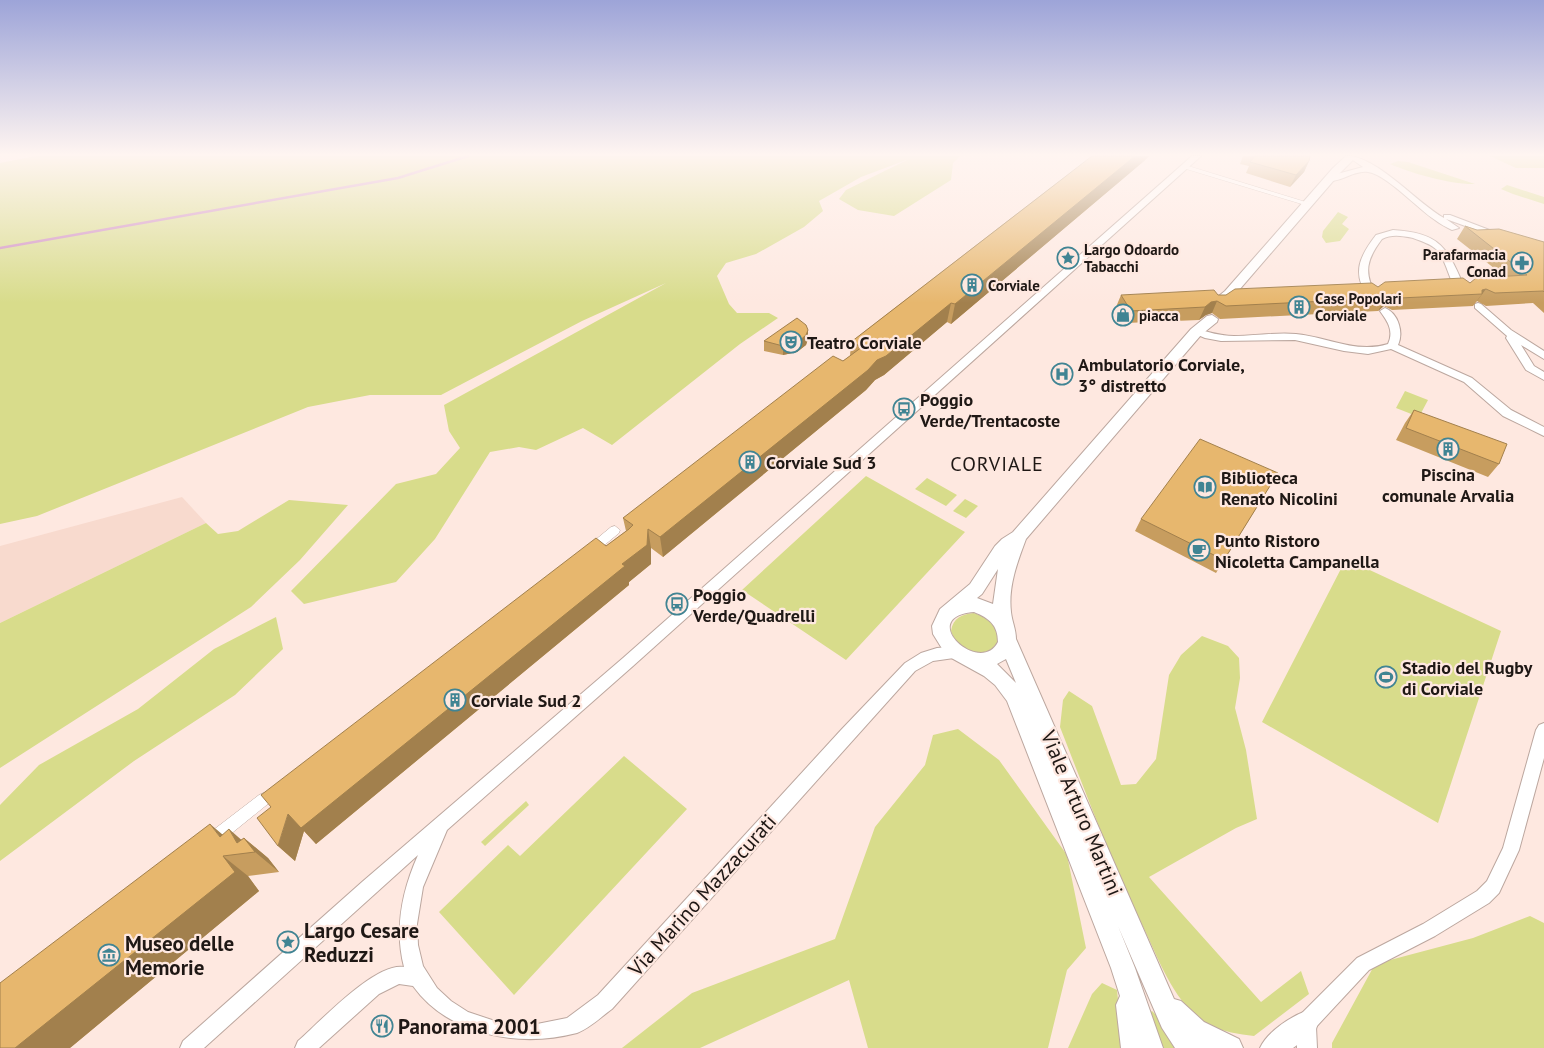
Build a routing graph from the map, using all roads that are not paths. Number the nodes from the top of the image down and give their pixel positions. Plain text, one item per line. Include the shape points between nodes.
1 (1143, 205) edge
2 (1306, 205) edge
3 (1422, 205) edge
4 (1426, 208) junction
5 (1464, 224) junction
6 (1503, 237) edge
7 (1461, 290) edge
8 (1371, 295) edge
9 (1224, 299) edge
10 (1478, 306) edge
11 (1385, 310) edge
12 (1202, 325) joint
13 (1507, 332) junction
14 (1392, 346) junction
15 (1544, 356) edge
16 (1544, 377) edge
17 (1544, 432) edge
18 (616, 530) dead end
19 (1018, 536) junction
20 (592, 549) edge
21 (952, 609) junction
22 (1006, 631) junction
23 (964, 656) junction
24 (1544, 730) edge
25 (264, 799) edge
26 (441, 826) junction
27 (217, 836) edge
28 (1123, 968) junction
29 (418, 978) junction
30 (1156, 986) junction
31 (1306, 1023) junction
32 (190, 1048) edge
33 (305, 1048) edge
34 (1134, 1048) edge
35 (1150, 1048) edge
36 (1190, 1048) edge
37 (1230, 1048) edge
38 (1273, 1048) edge
39 (1293, 1048) edge
40 (1307, 1048) edge

1 - 26 street
2 - 9 street
3 - 4 street
4 - 5 street
4 - 5 street via 1458,231 1457,225
5 - 6 street via 1481,234
7 - 8 street via 1439,248 1422,238 1395,233 1378,238 1363,264 1362,280
10 - 13 street
11 - 14 street via 1397,332
12 - 14 street via 1216,338 1293,337 1361,351
12 - 19 street
13 - 15 street
13 - 16 street via 1528,365
14 - 17 street via 1468,380 1508,413
18 - 20 street
19 - 21 street via 1001,551 976,589
19 - 22 street via 1001,596
21 - 22 street via 975,605 991,611
21 - 23 street via 944,617 941,628 944,640
22 - 23 street via 1005,648 991,658
22 - 30 street, Viale Arturo Martini
23 - 28 street, Viale Arturo Martini via 998,675 1015,696
23 - 29 street, Via Marino Mazzacurati via 936,653 910,668 605,1002 573,1025 542,1034 516,1036 490,1030 469,1023 450,1011 432,997
24 - 31 street via 1510,850 1493,887 1483,897 1429,930 1363,964
25 - 27 street
26 - 29 street via 418,877 409,914 410,949
26 - 32 street
28 - 34 street, Viale Arturo Martini
28 - 35 street, Viale Arturo Martini
29 - 33 street via 398,975 372,987
30 - 36 street, Viale Arturo Martini via 1176,1030
30 - 37 street, Viale Arturo Martini via 1185,1024
31 - 38 street
31 - 39 street
31 - 40 street

